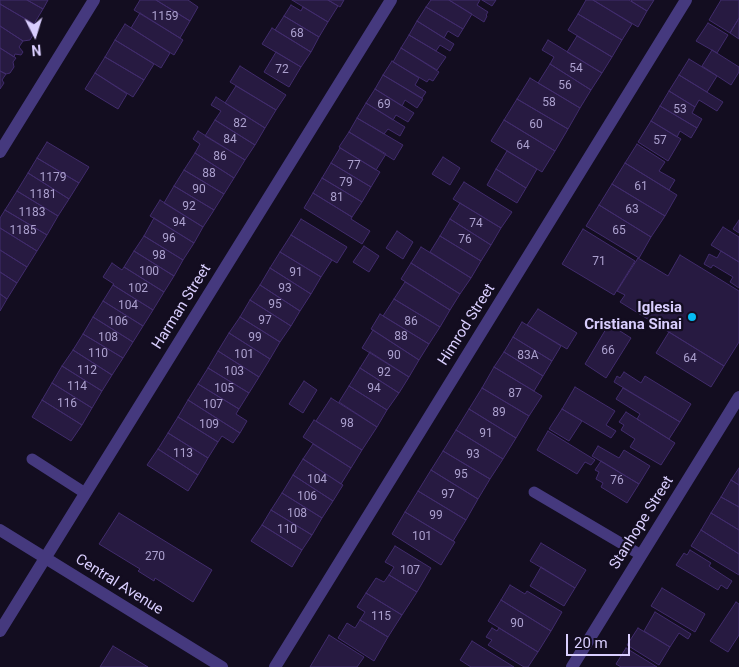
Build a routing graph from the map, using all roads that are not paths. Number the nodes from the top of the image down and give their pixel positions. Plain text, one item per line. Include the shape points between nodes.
1 (94, 0) edge
2 (391, 0) edge
3 (686, 0) edge
4 (0, 152) edge
5 (739, 397) edge
6 (32, 459) dead end
7 (534, 492) dead end
8 (86, 493) junction
9 (0, 530) edge
10 (642, 555) junction
11 (45, 558) junction
12 (0, 631) edge
13 (222, 667) edge
14 (276, 667) edge
15 (572, 667) edge

1 - 4 street
2 - 8 street, Harman Street
3 - 14 street, Himrod Street
5 - 10 street, Stanhope Street
6 - 8 lane
7 - 10 lane
8 - 11 street, Harman Street
9 - 11 street, Central Avenue
10 - 15 street, Stanhope Street
11 - 12 street, Harman Street
11 - 13 street, Central Avenue

